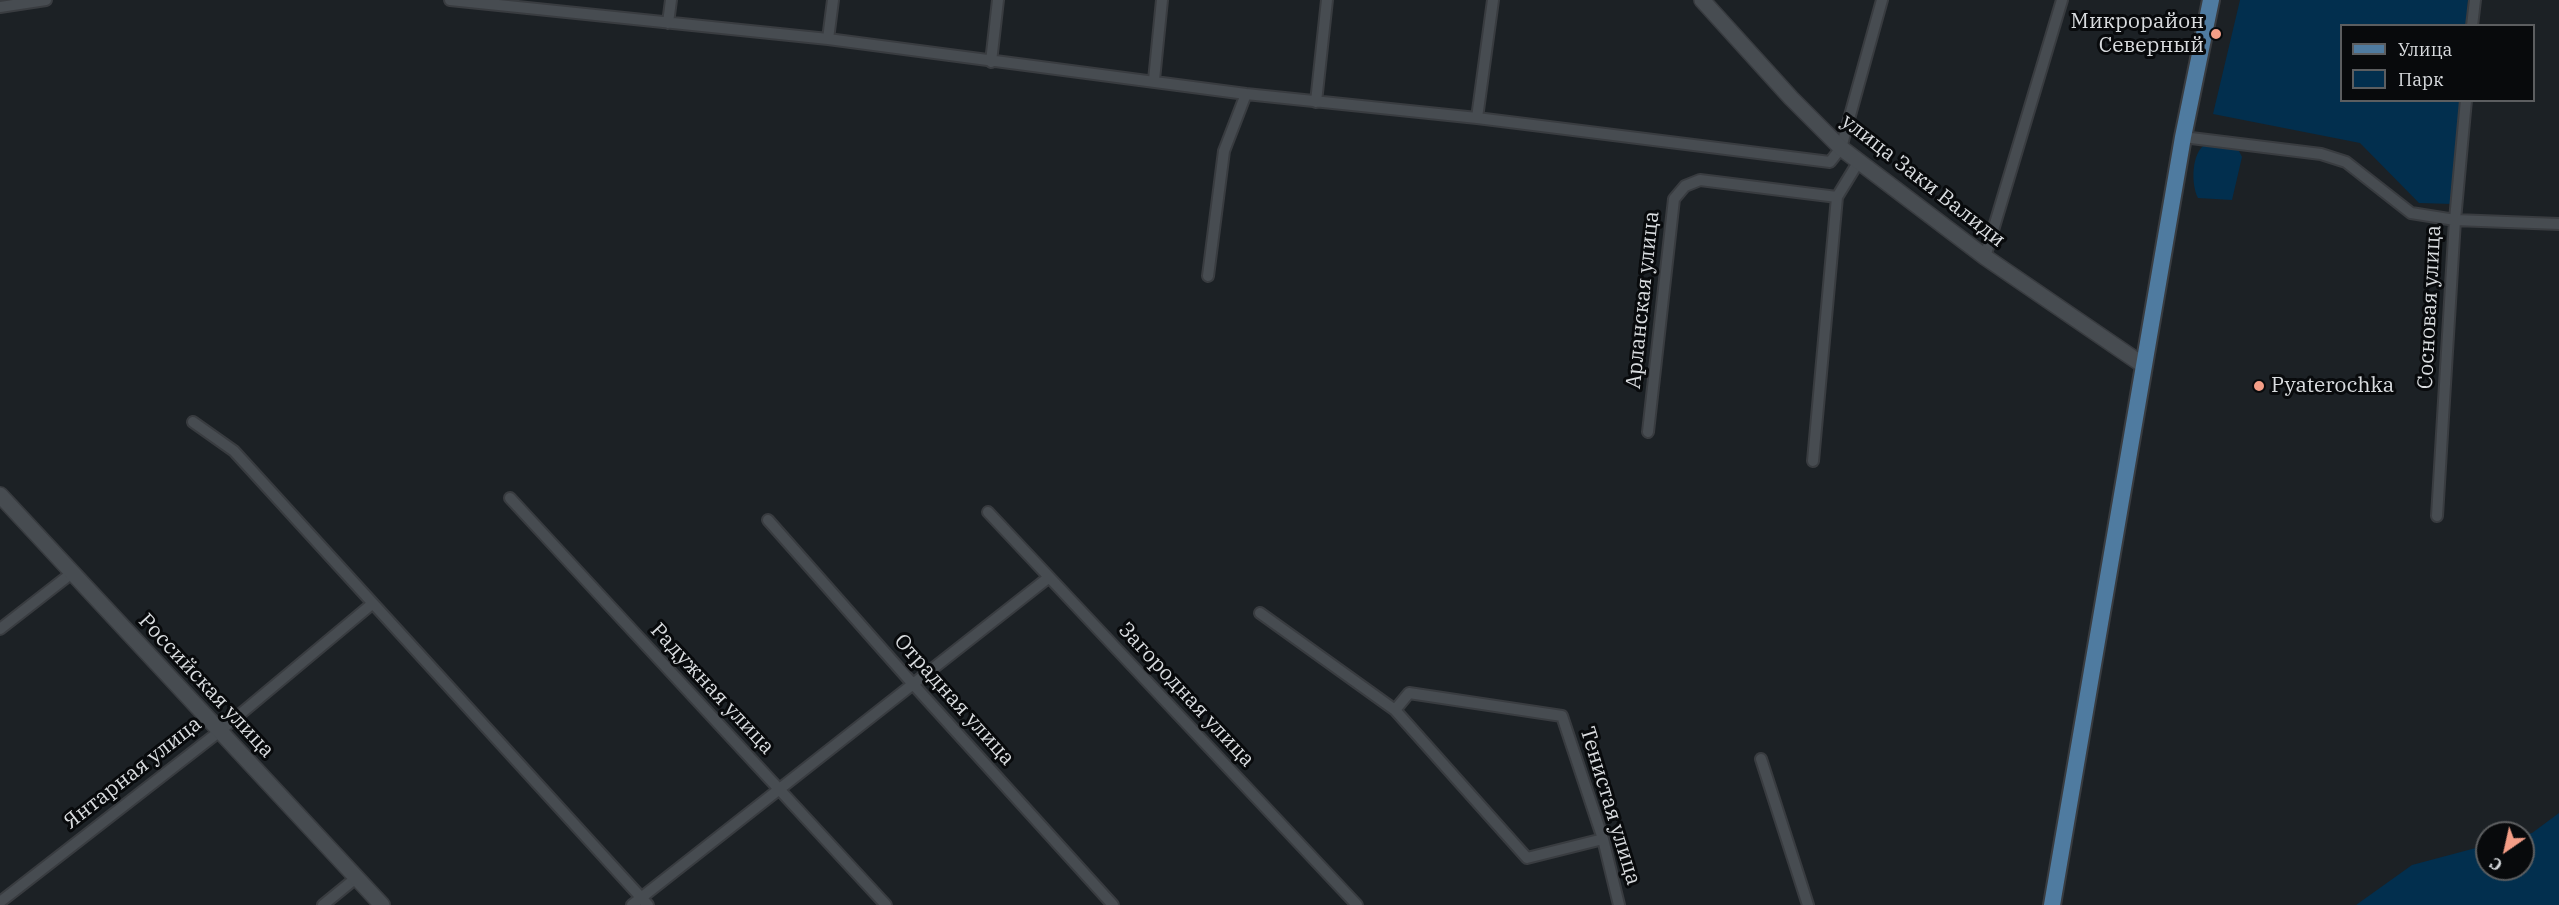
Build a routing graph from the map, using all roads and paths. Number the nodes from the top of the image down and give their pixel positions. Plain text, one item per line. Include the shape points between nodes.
1 (46, 0) edge
2 (450, 0) edge
3 (670, 0) edge
4 (833, 0) edge
5 (998, 0) edge
6 (1162, 0) edge
7 (1327, 0) edge
8 (1493, 0) edge
9 (1702, 0) edge
10 (1882, 0) edge
11 (2062, 0) edge
12 (2211, 0) edge
13 (2475, 0) edge
14 (501, 3) edge
15 (0, 8) edge
16 (668, 23) junction
17 (2472, 24) edge
18 (828, 39) junction
19 (991, 62) junction
20 (1154, 80) junction
21 (1246, 94) junction
22 (1316, 102) junction
23 (2466, 102) edge
24 (1478, 118) junction
25 (2183, 137) junction
26 (1841, 148) junction
27 (1859, 161) junction
28 (1837, 197) junction
29 (2455, 220) junction
30 (2559, 224) edge
31 (1985, 257) junction
32 (1208, 276) dead end
33 (2143, 365) junction
34 (193, 422) dead end
35 (1648, 432) dead end
36 (1813, 461) dead end
37 (0, 495) edge
38 (510, 498) dead end
39 (988, 512) dead end
40 (2438, 516) dead end
41 (768, 520) dead end
42 (72, 573) junction
43 (1048, 578) junction
44 (372, 604) junction
45 (1260, 613) dead end
46 (0, 628) edge
47 (912, 683) junction
48 (1395, 710) junction
49 (220, 730) junction
50 (1761, 759) dead end
51 (779, 790) junction
52 (1603, 839) junction
53 (356, 878) junction
54 (0, 902) edge
55 (640, 903) edge
56 (323, 905) edge
57 (382, 905) edge
58 (886, 905) edge
59 (1113, 905) edge
60 (1357, 905) edge
61 (1619, 905) edge
62 (1808, 905) edge
63 (2052, 905) edge

1 - 15 street
2 - 14 street
3 - 16 street
4 - 18 street
5 - 19 street
6 - 20 street
7 - 22 street
8 - 24 street
9 - 26 street, улица Заки Валиди
10 - 26 street
11 - 31 street
12 - 25 main road
13 - 17 street
14 - 16 street
16 - 18 street
18 - 19 street
19 - 20 street
20 - 21 street
21 - 22 street
21 - 32 street via 1224,151
22 - 24 street
23 - 29 street, Сосновая улица
24 - 26 street via 1830,162
25 - 29 street via 2321,154 2346,162 2411,213
25 - 33 main road
26 - 27 street, улица Заки Валиди
27 - 28 street
27 - 31 street, улица Заки Валиди
28 - 35 street, Арланская улица via 1700,180 1685,186 1674,199
28 - 36 street
29 - 30 street
29 - 40 street, Сосновая улица
31 - 33 street, улица Заки Валиди
33 - 63 main road
34 - 44 street via 234,452
37 - 42 street, Российская улица
38 - 51 street, Радужная улица
39 - 43 street, Загородная улица
41 - 47 street, Отрадная улица
42 - 46 street
42 - 49 street, Российская улица
43 - 47 street
43 - 60 street, Загородная улица
44 - 49 street, Янтарная улица
44 - 55 street
45 - 48 street
47 - 51 street
47 - 59 street, Отрадная улица
48 - 52 street via 1527,858
48 - 52 street, Тенистая улица via 1409,693 1562,716
49 - 53 street, Российская улица
49 - 54 street, Янтарная улица
50 - 62 street
51 - 55 street
51 - 58 street, Радужная улица
52 - 61 street, Тенистая улица
53 - 56 street
53 - 57 street, Российская улица

